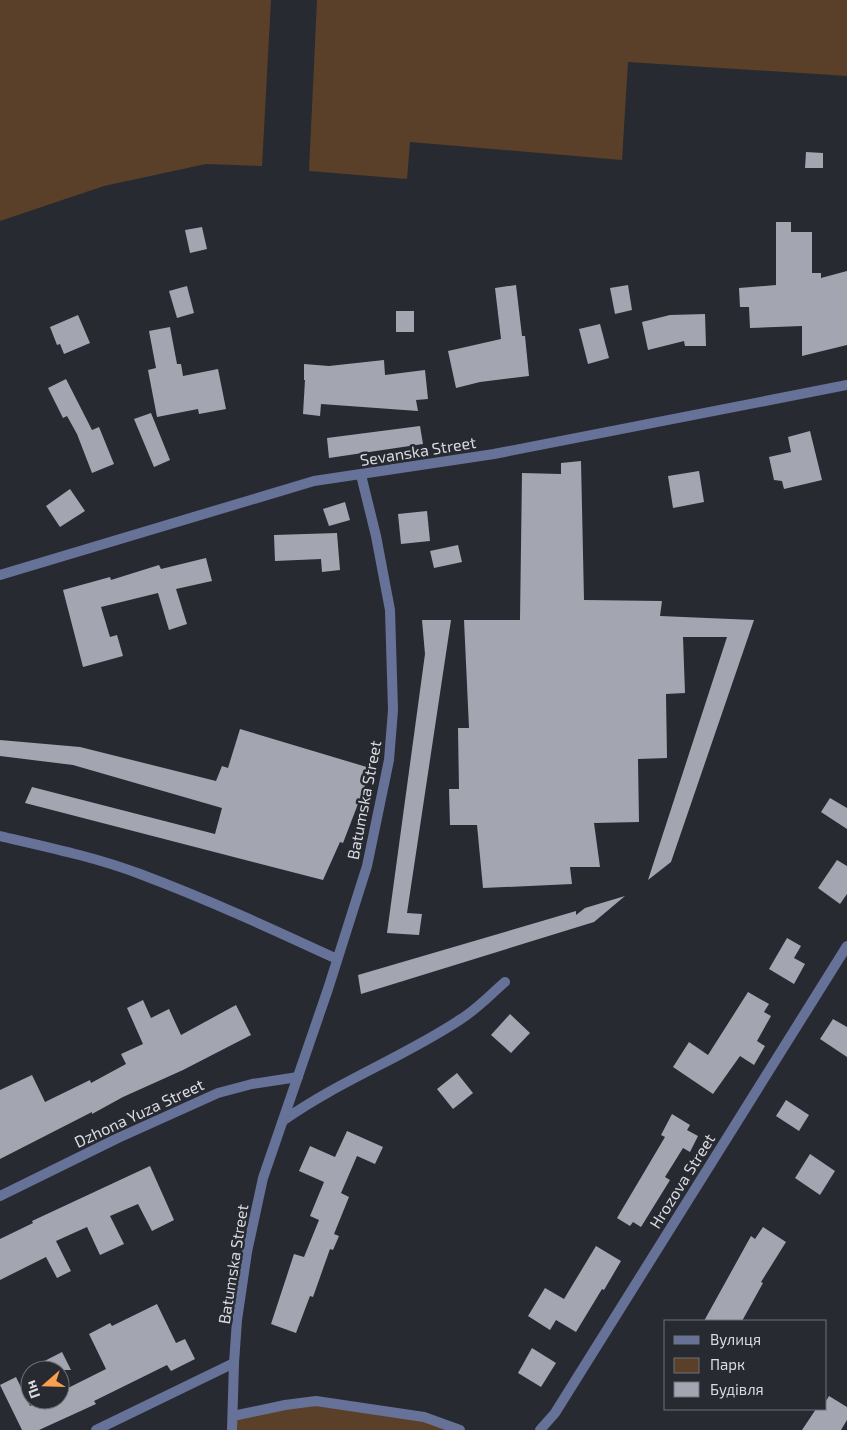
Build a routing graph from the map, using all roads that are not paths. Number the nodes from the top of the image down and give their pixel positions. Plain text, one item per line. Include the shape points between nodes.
1 (847, 385) edge
2 (361, 475) junction
3 (0, 575) edge
4 (0, 836) edge
5 (847, 946) edge
6 (337, 959) junction
7 (505, 982) dead end
8 (298, 1077) junction
9 (284, 1120) junction
10 (0, 1196) edge
11 (234, 1363) junction
12 (233, 1416) junction
13 (96, 1430) edge
14 (232, 1430) edge
15 (460, 1430) edge
16 (540, 1430) edge

1 - 2 street, Sevanska Street via 503,452
2 - 3 street, Sevanska Street via 314,481
2 - 6 street, Batumska Street via 390,610 393,710 389,760 367,866
4 - 6 street via 90,858 139,874
5 - 16 street, Hrozova Street via 555,1413
6 - 8 street, Batumska Street
7 - 9 street via 462,1018 305,1105
8 - 9 street, Batumska Street
8 - 10 street, Dzhona Yuza Street via 218,1093
9 - 11 street, Batumska Street via 263,1178 247,1252
11 - 12 street, Batumska Street
11 - 13 street
12 - 14 street, Batumska Street
12 - 15 street via 316,1401 424,1417

